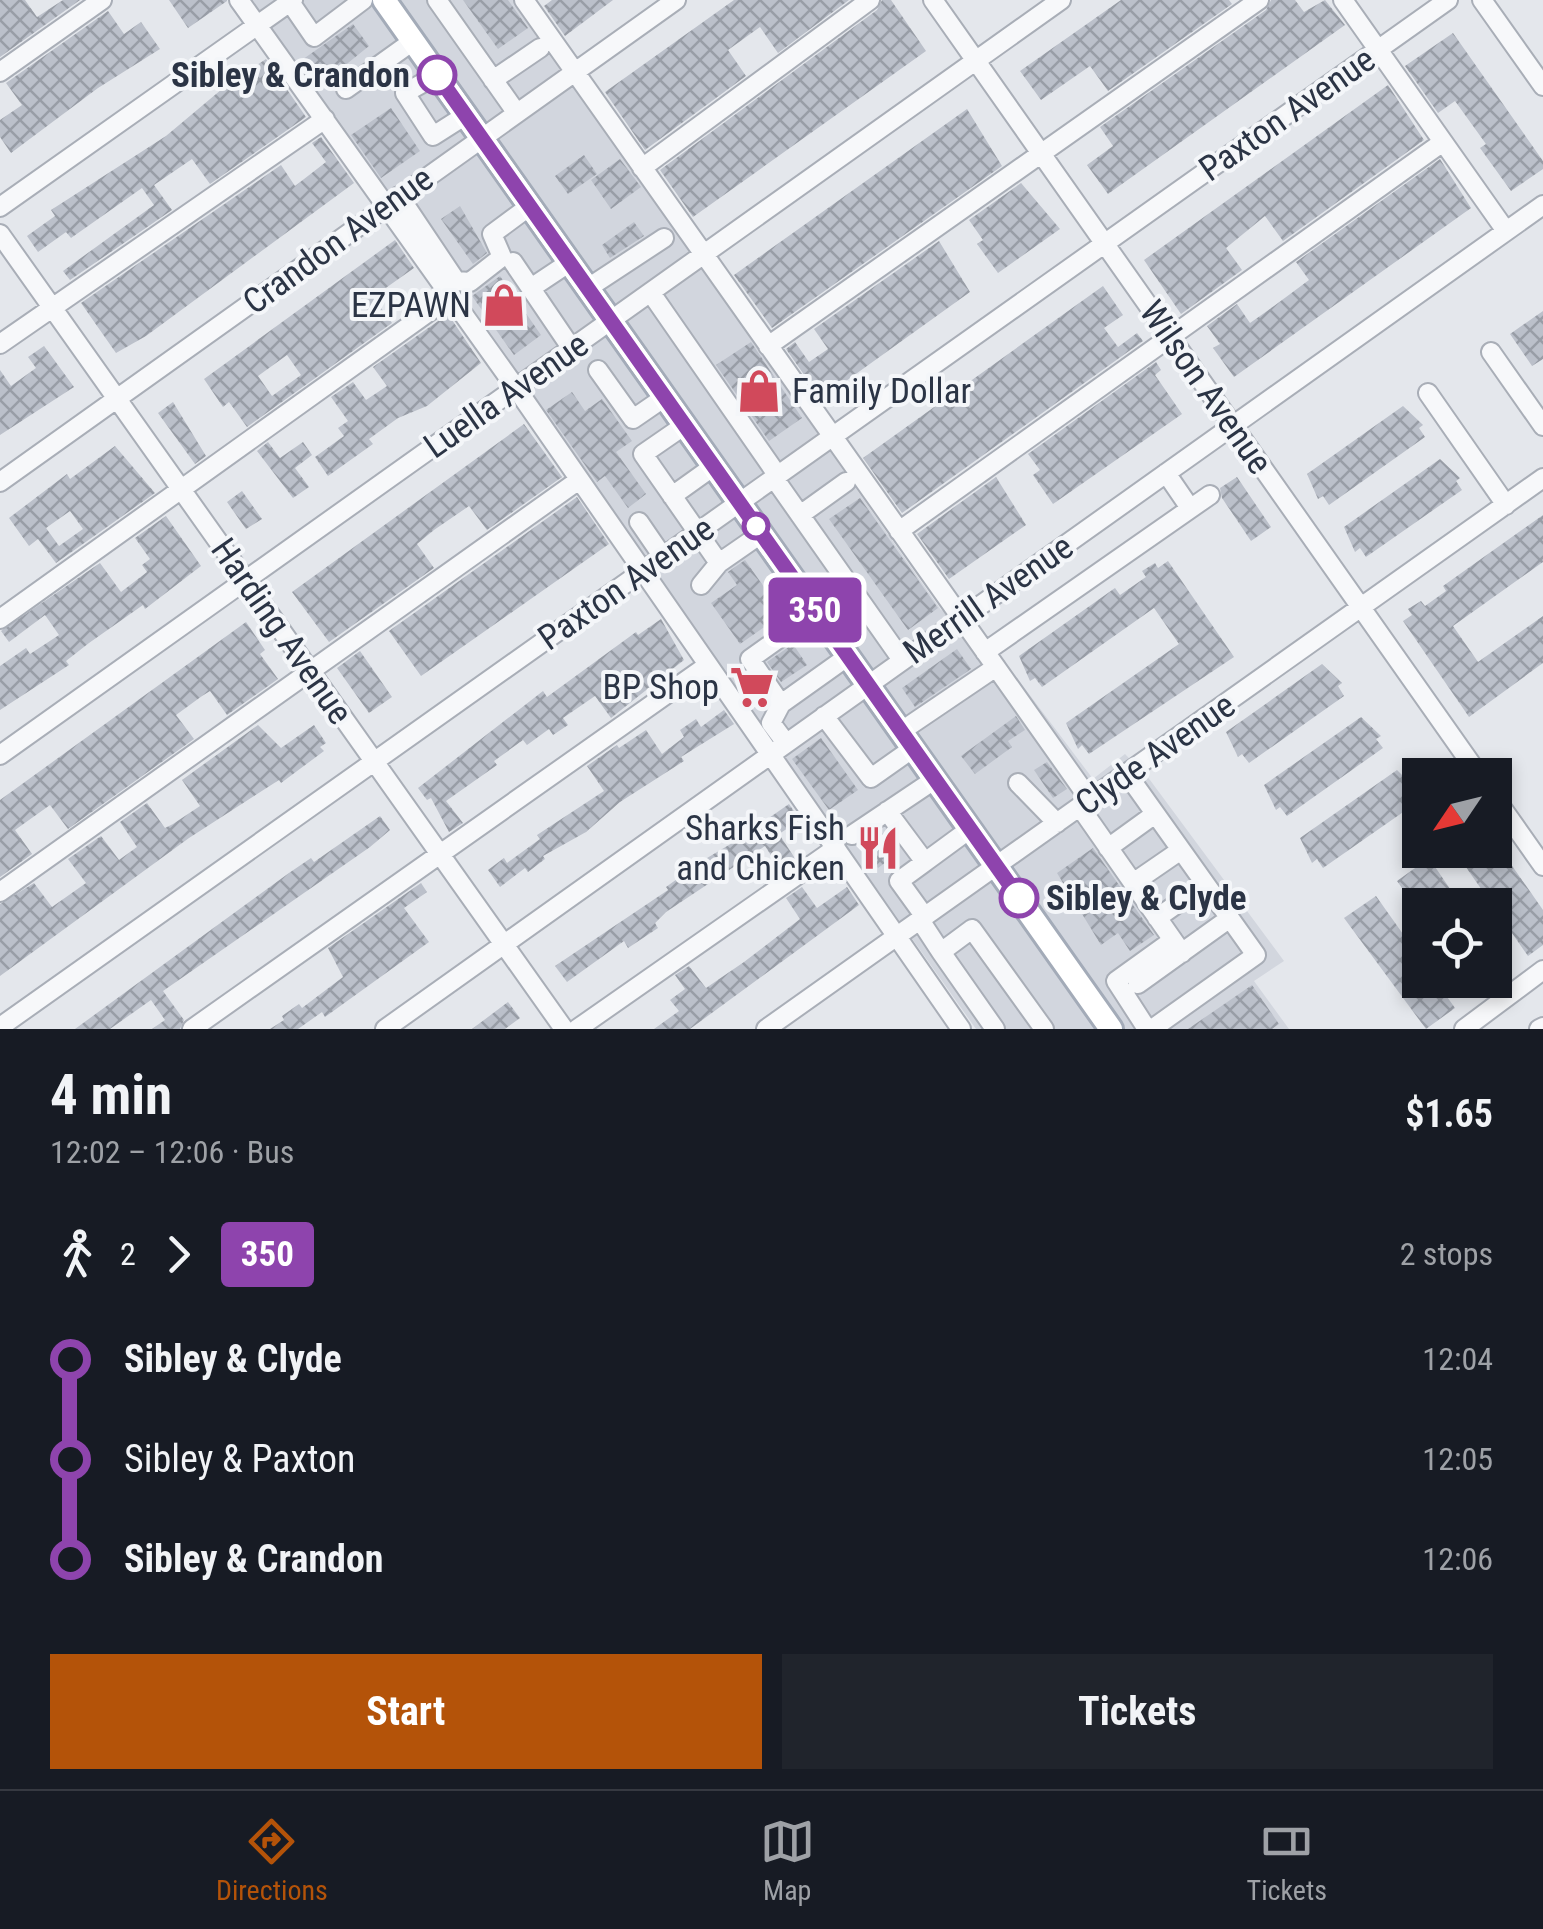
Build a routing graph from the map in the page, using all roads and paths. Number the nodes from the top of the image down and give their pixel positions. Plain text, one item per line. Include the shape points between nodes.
1 (102, 0) edge
2 (240, 0) edge
3 (363, 0) edge
4 (384, 0) edge
5 (437, 0) edge
6 (524, 0) edge
7 (676, 0) edge
8 (870, 0) edge
9 (933, 0) edge
10 (1061, 0) edge
11 (1259, 0) edge
12 (1343, 0) edge
13 (1448, 0) edge
14 (1482, 0) edge
15 (291, 1) edge
16 (258, 25) junction
17 (413, 41) junction
18 (540, 48) dead end
19 (1378, 50) junction
20 (976, 61) junction
21 (574, 71) junction
22 (0, 72) edge
23 (437, 75) junction
24 (493, 80) junction
25 (1543, 86) edge
26 (346, 89) dead end
27 (516, 112) junction
28 (466, 116) junction
29 (324, 119) junction
30 (481, 137) junction
31 (1444, 142) junction
32 (1041, 154) junction
33 (642, 168) junction
34 (393, 201) junction
35 (1543, 205) edge
36 (530, 206) junction
37 (0, 207) edge
38 (1506, 231) junction
39 (0, 234) edge
40 (664, 238) dead end
41 (1105, 244) junction
42 (704, 256) junction
43 (513, 262) dead end
44 (570, 262) junction
45 (531, 288) junction
46 (588, 288) junction
47 (651, 293) junction
48 (451, 296) junction
49 (52, 307) junction
50 (612, 320) junction
51 (1170, 337) junction
52 (0, 344) edge
53 (768, 346) junction
54 (572, 349) junction
55 (1491, 352) dead end
56 (598, 370) dead end
57 (516, 388) junction
58 (1428, 394) dead end
59 (665, 397) junction
60 (116, 398) junction
61 (685, 425) junction
62 (1233, 426) junction
63 (1543, 426) edge
64 (832, 437) junction
65 (714, 466) junction
66 (1166, 474) junction
67 (776, 477) junction
68 (579, 480) junction
69 (0, 482) edge
70 (846, 482) dead end
71 (1542, 482) edge
72 (182, 490) junction
73 (1210, 495) dead end
74 (672, 496) junction
75 (740, 503) junction
76 (1506, 505) junction
77 (1190, 508) junction
78 (800, 515) junction
79 (638, 522) dead end
80 (899, 531) junction
81 (698, 533) junction
82 (761, 534) junction
83 (663, 557) junction
84 (719, 563) junction
85 (642, 572) junction
86 (246, 580) junction
87 (700, 584) dead end
88 (1362, 608) junction
89 (816, 612) junction
90 (0, 619) edge
91 (961, 619) junction
92 (848, 657) junction
93 (902, 660) junction
94 (990, 660) junction
95 (708, 665) junction
96 (310, 671) junction
97 (867, 685) junction
98 (782, 704) junction
99 (824, 716) junction
100 (906, 740) junction
101 (778, 749) junction
102 (0, 755) edge
103 (1467, 758) edge
104 (374, 762) junction
105 (1127, 774) junction
106 (934, 780) junction
107 (1018, 783) dead end
108 (1085, 804) junction
109 (888, 812) junction
110 (1155, 814) junction
111 (1512, 822) edge
112 (1057, 823) junction
113 (970, 829) junction
114 (852, 835) dead end
115 (836, 848) junction
116 (1108, 848) junction
117 (1181, 850) junction
118 (440, 854) junction
119 (925, 862) junction
120 (996, 866) junction
121 (1543, 866) edge
122 (1134, 884) junction
123 (1205, 884) junction
124 (0, 892) edge
125 (923, 918) junction
126 (1158, 918) junction
127 (1230, 918) junction
128 (898, 936) junction
129 (504, 944) junction
130 (1178, 946) junction
131 (942, 952) junction
132 (1543, 970) edge
133 (1138, 984) dead end
134 (5, 1022) edge
135 (1105, 1027) edge
136 (192, 1029) edge
137 (385, 1029) edge
138 (564, 1029) edge
139 (577, 1029) edge
140 (766, 1029) edge
141 (961, 1029) edge
142 (995, 1029) edge
143 (1044, 1029) edge
144 (1150, 1029) edge
145 (1464, 1029) edge

1 - 22 street
2 - 16 street
3 - 15 street via 314,37
4 - 17 main road
5 - 24 street
6 - 21 street
7 - 21 street, Crandon Avenue
8 - 33 street
9 - 20 street, Wilson Avenue
10 - 20 street, Luella Avenue
11 - 32 street
12 - 19 street
13 - 19 street, Paxton Avenue
14 - 25 street
15 - 16 street
16 - 29 street
16 - 37 street
17 - 23 main road
17 - 26 street
18 - 24 street
19 - 31 street
19 - 41 street, Paxton Avenue
20 - 32 street, Wilson Avenue
20 - 42 street, Luella Avenue
21 - 27 street, Crandon Avenue
21 - 33 street
23 - 28 main road
23 - 28 street via 405,93 434,136
24 - 27 street
27 - 30 street, Crandon Avenue
28 - 30 main road
29 - 34 street
29 - 49 street
30 - 34 street, Crandon Avenue
30 - 36 main road
31 - 38 street
31 - 51 street
32 - 41 street, Wilson Avenue
32 - 53 street
33 - 42 street
34 - 36 street via 456,281 470,282 502,257 492,234
34 - 48 street
34 - 60 street, Crandon Avenue
35 - 38 street, Merrill Avenue
36 - 44 main road
38 - 62 street, Merrill Avenue
39 - 49 street, Harding Avenue
40 - 46 street
41 - 51 street, Wilson Avenue
41 - 64 street, Paxton Avenue
42 - 47 street, Luella Avenue
42 - 53 street
43 - 45 street
44 - 45 street
44 - 46 main road
45 - 54 street
46 - 50 main road
47 - 50 street, Luella Avenue
47 - 67 street
48 - 57 street
48 - 72 street
49 - 52 street
49 - 60 street, Harding Avenue
50 - 54 street, Luella Avenue
50 - 59 main road
51 - 62 street, Wilson Avenue
51 - 80 street
53 - 64 street
54 - 57 street, Luella Avenue
55 - 63 street
56 - 59 street via 634,420
57 - 68 street
57 - 86 street, Luella Avenue
58 - 76 street
59 - 61 main road
60 - 69 street, Crandon Avenue
60 - 72 street, Harding Avenue
61 - 65 main road
61 - 74 street via 643,454
62 - 66 street, Merrill Avenue
62 - 88 street, Wilson Avenue
64 - 67 street, Paxton Avenue
64 - 80 street
65 - 74 street
65 - 75 main road
66 - 77 street
66 - 91 street, Merrill Avenue
67 - 75 street, Paxton Avenue
67 - 78 street
68 - 85 street
68 - 96 street
70 - 78 street
71 - 76 street, Clyde Avenue
72 - 86 street, Harding Avenue
72 - 90 street
73 - 77 street
74 - 81 street
75 - 81 street, Paxton Avenue
75 - 82 main road
76 - 88 street, Clyde Avenue
77 - 94 street
78 - 93 street
79 - 83 street
80 - 91 street
81 - 83 street, Paxton Avenue
81 - 84 street
82 - 84 street
82 - 89 main road
83 - 85 street, Paxton Avenue
84 - 87 street
85 - 95 street
85 - 104 street, Paxton Avenue
86 - 96 street, Harding Avenue
86 - 102 street, Luella Avenue
88 - 103 street, Wilson Avenue
88 - 105 street, Clyde Avenue
89 - 92 main road
89 - 98 street via 750,659
91 - 93 street, Merrill Avenue
91 - 94 street
92 - 97 main road
92 - 98 street
93 - 97 street, Merrill Avenue
94 - 100 street
94 - 108 street
95 - 101 street
95 - 118 street
96 - 104 street, Harding Avenue
96 - 124 street
97 - 99 street, Merrill Avenue
97 - 100 main road
98 - 101 street via 771,723
99 - 100 street via 870,778
99 - 101 street, Merrill Avenue
100 - 106 main road
101 - 115 street
101 - 129 street, Merrill Avenue
104 - 118 street, Harding Avenue
104 - 134 street, Paxton Avenue
105 - 108 street, Clyde Avenue
105 - 110 street
106 - 109 street
106 - 113 main road
107 - 112 street
108 - 112 street, Clyde Avenue
108 - 116 street
109 - 114 street
109 - 119 street
110 - 116 street
110 - 117 street
111 - 121 street
112 - 120 street, Clyde Avenue
113 - 119 street
113 - 120 main road
115 - 128 street
115 - 139 street
116 - 122 street
117 - 122 street
117 - 123 street
118 - 129 street, Harding Avenue
118 - 136 street
119 - 125 street via 899,881
120 - 125 street, Clyde Avenue
120 - 135 main road
122 - 126 street
123 - 126 street
123 - 127 street
125 - 128 street, Clyde Avenue
125 - 131 street
126 - 130 street
127 - 130 street
127 - 144 street via 1256,955
128 - 140 street, Clyde Avenue
128 - 141 street
129 - 137 street, Merrill Avenue
129 - 138 street, Harding Avenue
130 - 133 street
130 - 144 street via 1116,981
131 - 142 street
131 - 143 street via 972,929
132 - 145 street

